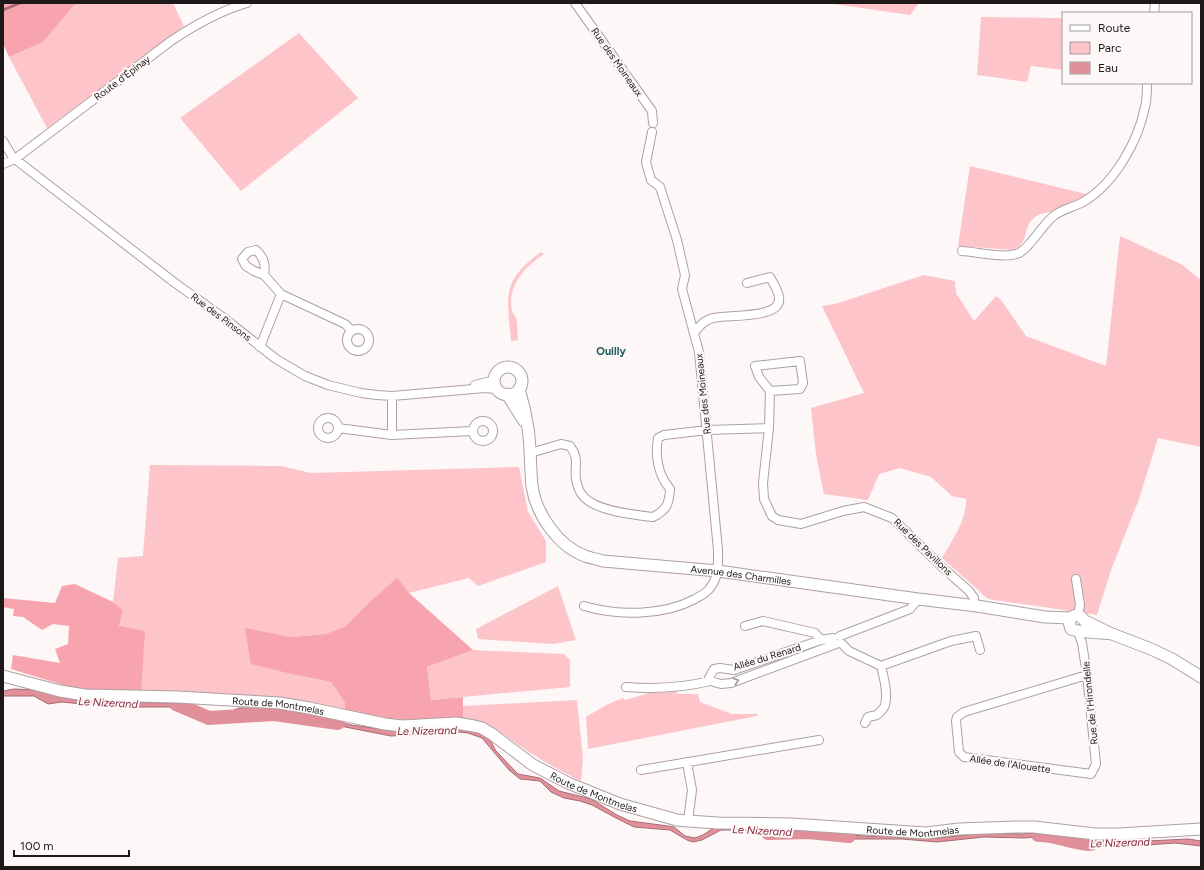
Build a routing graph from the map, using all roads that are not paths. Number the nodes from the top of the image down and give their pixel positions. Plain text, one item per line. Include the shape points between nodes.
1 (247, 3) edge
2 (575, 3) edge
3 (1147, 84) edge
4 (653, 123) dead end
5 (652, 132) dead end
6 (3, 141) edge
7 (15, 159) junction
8 (3, 164) edge
9 (962, 251) dead end
10 (264, 275) dead end
11 (747, 283) dead end
12 (282, 294) junction
13 (352, 331) dead end
14 (694, 333) junction
15 (260, 347) junction
16 (500, 388) junction
17 (519, 390) junction
18 (770, 391) junction
19 (392, 396) junction
20 (338, 428) dead end
21 (769, 428) junction
22 (528, 429) junction
23 (706, 430) junction
24 (472, 431) dead end
25 (392, 435) junction
26 (530, 453) junction
27 (718, 570) junction
28 (1076, 579) dead end
29 (918, 599) junction
30 (974, 605) junction
31 (584, 606) dead end
32 (1077, 624) junction
33 (745, 626) dead end
34 (821, 640) junction
35 (838, 640) junction
36 (980, 650) dead end
37 (881, 666) junction
38 (1087, 675) junction
39 (3, 676) edge
40 (1201, 677) edge
41 (710, 681) junction
42 (626, 687) dead end
43 (865, 723) dead end
44 (818, 740) dead end
45 (687, 762) junction
46 (640, 770) dead end
47 (1091, 774) joint
48 (688, 821) junction
49 (1201, 829) edge

1 - 7 street, Route d'Épinay via 227,9 190,28
2 - 4 street, Rue des Moineaux via 652,111
3 - 9 street via 1145,107 1134,139 1125,157 1102,188 1083,202 1056,214 1020,252 1007,255
5 - 14 street, Rue des Moineaux via 646,162 651,180 660,187 677,240 685,275 682,289
6 - 7 street, Rue des Pinsons
7 - 8 street, Route d'Épinay
7 - 15 street, Rue des Pinsons
10 - 12 street
11 - 14 street via 770,276 780,298 778,305 770,311 715,317 704,321
12 - 13 street via 345,324
12 - 15 street
14 - 23 street, Rue des Moineaux via 699,352
15 - 19 street, Rue des Pinsons via 293,370 323,384 361,393
16 - 17 street via 516,393
16 - 17 street via 497,374 508,367 517,370 521,376
16 - 19 street, Rue des Pinsons
16 - 22 street, Avenue des Charmilles via 517,408
17 - 22 street, Avenue des Charmilles
18 - 18 street via 759,377 755,366 800,361 800,389
18 - 21 street, Rue des Pavillons
19 - 25 street
20 - 25 street
21 - 23 street
21 - 30 street, Rue des Pavillons via 763,483 764,499 772,516 778,520 801,524 864,507 892,518 969,591 974,598
22 - 26 street, Avenue des Charmilles
23 - 26 street via 658,438 656,448 660,474 670,489 670,494 663,512 653,517 596,506 584,498 576,477 576,456 570,446 561,444
23 - 27 street, Rue des Moineaux
24 - 25 street
26 - 27 street, Avenue des Charmilles via 532,487 539,509 551,529 568,547 584,556 603,561
27 - 29 street, Avenue des Charmilles
27 - 31 street via 710,589 687,603 667,609 627,612 597,610
28 - 32 street, Rue de l'Hirondelle via 1080,605
29 - 30 street, Avenue des Charmilles
29 - 35 street, Allée du Renard via 910,609
30 - 32 street, Avenue des Charmilles
32 - 38 street, Rue de l'Hirondelle
32 - 40 street, Avenue des Charmilles via 1151,649
33 - 34 street via 763,621 815,633
34 - 35 street, Allée du Renard
34 - 41 street, Allée du Renard via 734,670 714,669
35 - 37 street via 849,651
41 -> 35 street, Allée du Renard via 732,683
36 - 37 street via 976,633
37 - 43 street via 886,694 884,706 877,715 868,717
38 - 47 street, Rue de l'Hirondelle via 1096,764
38 - 47 street, Allée de l'Alouette via 964,712 957,716 956,721 959,752 964,757
39 - 48 street, Route de Montmelas via 85,695 178,697 280,704 302,706 389,725 456,723 474,726 492,734 533,765 574,786 620,804
41 - 42 street, Allée du Renard via 690,686
44 - 45 street
45 - 46 street
45 - 48 street via 692,790
48 - 49 street, Route de Montmelas via 792,824 926,833 1015,826 1095,834

